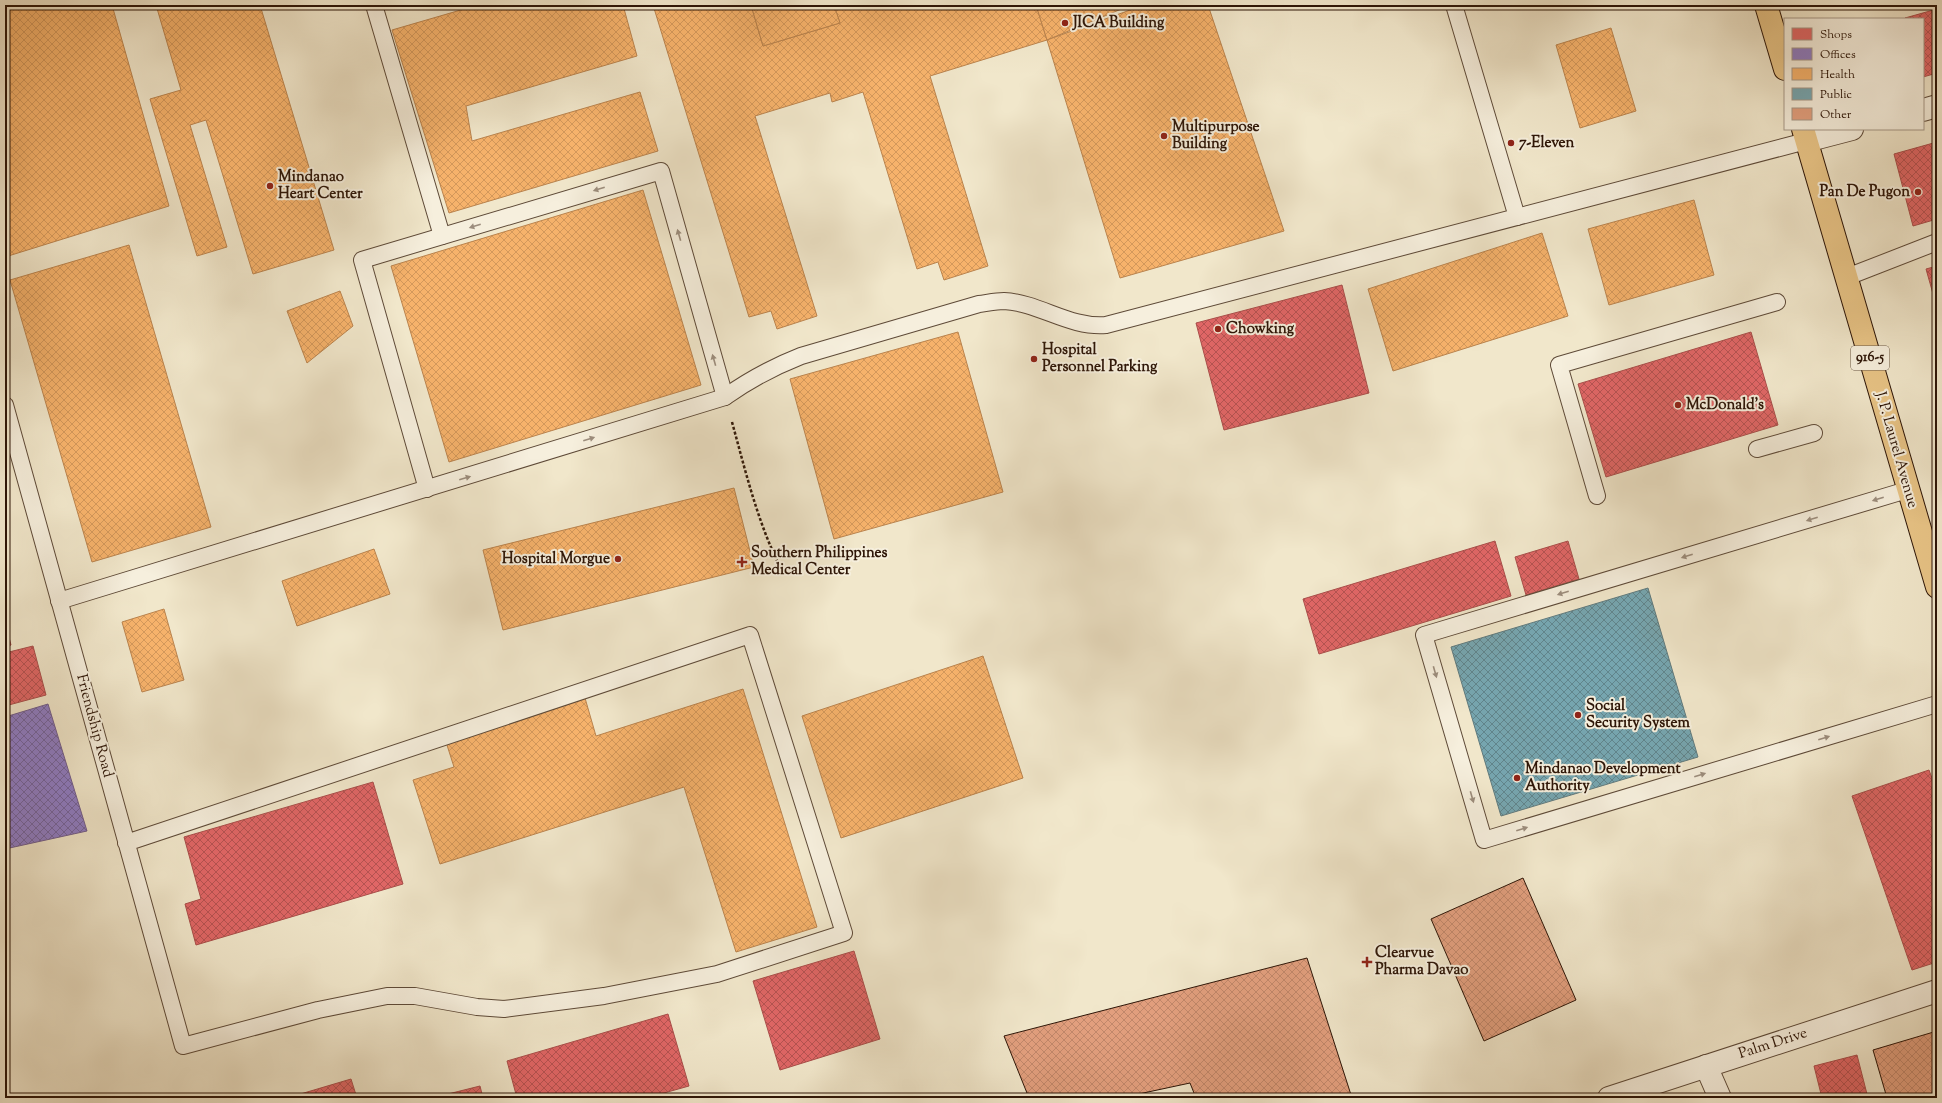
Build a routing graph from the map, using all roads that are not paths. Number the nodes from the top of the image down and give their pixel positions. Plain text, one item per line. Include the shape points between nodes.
1 (374, 5) edge
2 (1454, 5) edge
3 (1766, 5) edge
4 (1784, 66) edge
5 (1937, 106) edge
6 (1924, 110) edge
7 (1844, 130) edge
8 (1804, 135) edge
9 (1517, 217) junction
10 (442, 236) junction
11 (1937, 242) edge
12 (1847, 276) junction
13 (1777, 302) dead end
14 (725, 397) junction
15 (5, 405) edge
16 (1814, 433) dead end
17 (1757, 449) dead end
18 (427, 489) junction
19 (1908, 490) junction
20 (1597, 496) dead end
21 (1937, 587) edge
22 (59, 601) junction
23 (1937, 704) edge
24 (126, 844) junction
25 (1937, 991) edge
26 (1706, 1066) junction
27 (1609, 1098) edge
28 (1720, 1098) edge

1 - 10 lane
2 - 9 lane
3 - 4 main road
5 - 6 street
7 - 8 street
8 - 9 lane
8 - 12 main road, J. P. Laurel Avenue / 916-5
9 - 14 lane via 1106,325 1091,326 1071,322 1025,305 1003,301 979,304 801,356 775,366
14 -> 10 lane via 660,171
10 - 18 lane via 362,260
11 - 12 lane
12 - 19 main road, J. P. Laurel Avenue / 916-5
13 - 20 lane via 1558,365
18 -> 14 lane
15 - 22 lane, Friendship Road
16 - 17 lane
18 - 22 lane
19 - 21 main road, J. P. Laurel Avenue / 916-5
19 -> 23 lane via 1424,635 1484,840
22 - 24 lane, Friendship Road
24 - 24 lane, Friendship Road via 183,1046 318,1010 387,996 416,996 477,1007 504,1008 611,994 717,974 844,933 750,635
25 - 26 street, Palm Drive
26 - 27 street, Palm Drive
26 - 28 street

